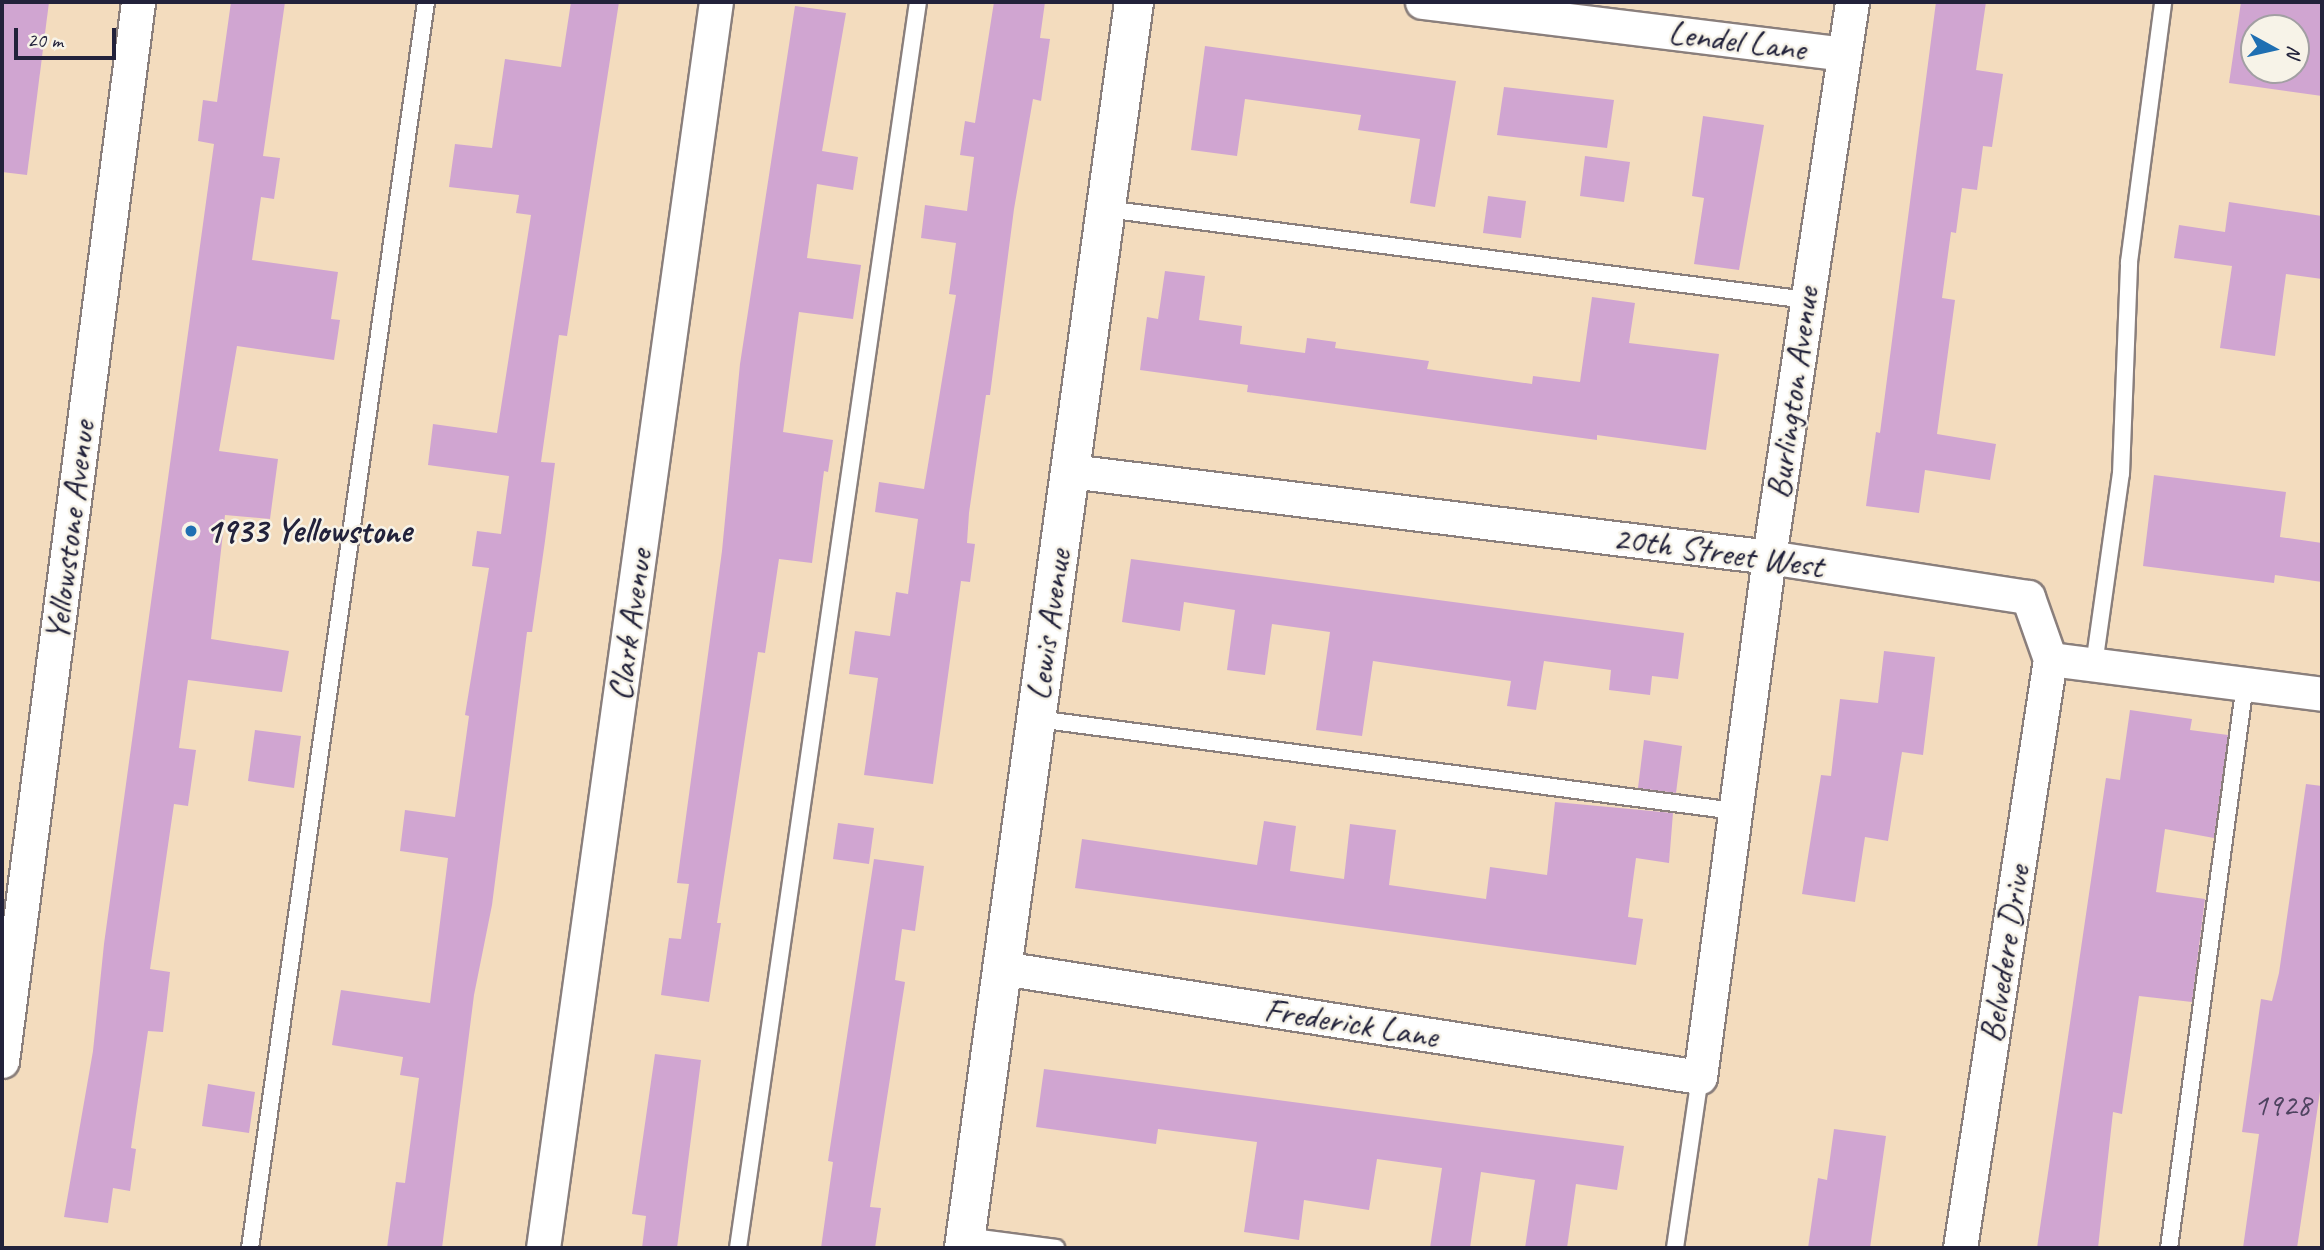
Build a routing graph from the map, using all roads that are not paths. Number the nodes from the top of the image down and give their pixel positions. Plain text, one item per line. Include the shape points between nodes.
1 (138, 2) edge
2 (426, 2) edge
3 (716, 2) edge
4 (918, 2) edge
5 (1134, 2) edge
6 (1422, 2) edge
7 (1852, 2) edge
8 (2163, 2) edge
9 (1844, 54) junction
10 (1106, 209) junction
11 (1807, 300) junction
12 (1070, 471) junction
13 (1769, 557) junction
14 (2050, 659) junction
15 (2095, 665) junction
16 (2245, 684) junction
17 (2322, 694) edge
18 (1036, 719) junction
19 (1735, 811) junction
20 (1002, 968) junction
21 (2, 1061) edge
22 (1700, 1077) junction
23 (965, 1242) edge
24 (250, 1248) edge
25 (543, 1248) edge
26 (738, 1248) edge
27 (1056, 1248) edge
28 (1675, 1248) edge
29 (1960, 1248) edge
30 (2169, 1248) edge

1 - 21 street, Yellowstone Avenue
2 - 24 lane
3 - 25 street, Clark Avenue
4 - 26 lane
5 - 10 street, Lewis Avenue
6 - 9 street, Lendel Lane
7 - 9 street, Burlington Avenue
8 - 15 lane via 2129,262 2121,474
9 - 11 street, Burlington Avenue
10 - 11 lane
10 - 12 street, Lewis Avenue
11 - 13 street, Burlington Avenue
12 - 13 street, 20th Street West
12 - 18 street, Lewis Avenue
13 - 14 street, 20th Street West via 2028,597
13 - 19 street, Burlington Avenue
14 - 15 street
14 - 29 street, Belvedere Drive
15 - 16 street
16 - 17 street
16 - 30 lane
18 - 19 lane
18 - 20 street, Lewis Avenue
19 - 22 street, Burlington Avenue
20 - 22 street, Frederick Lane
20 - 23 street, Lewis Avenue
22 - 28 lane
23 - 27 lane

